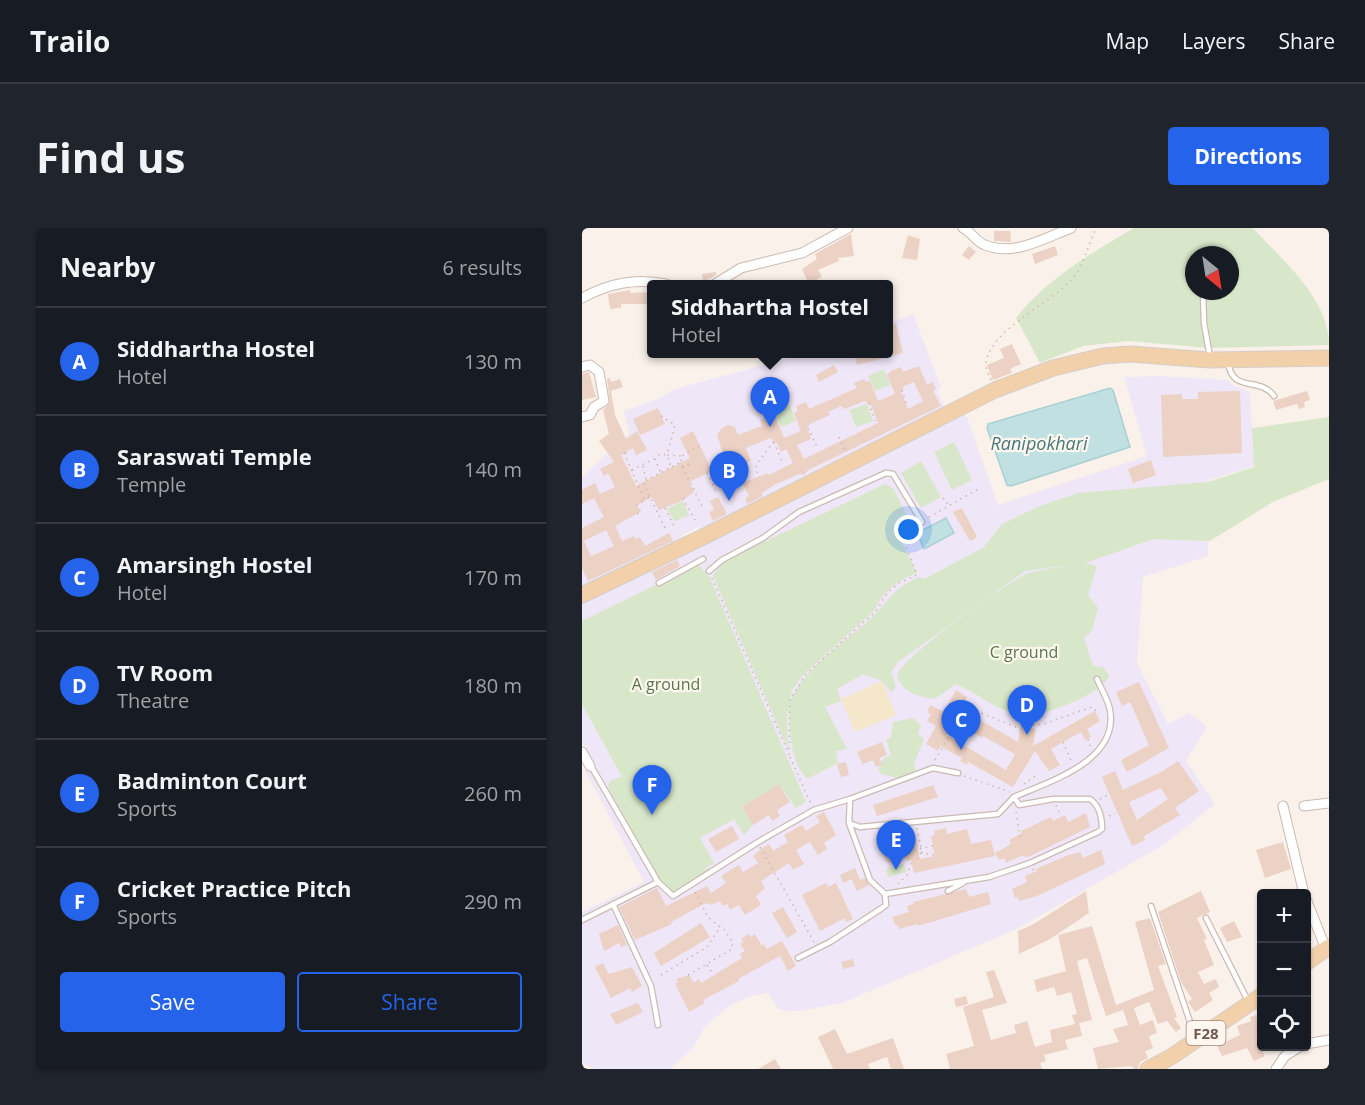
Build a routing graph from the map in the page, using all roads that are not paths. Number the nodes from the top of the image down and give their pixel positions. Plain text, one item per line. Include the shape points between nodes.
1 (848, 228) edge
2 (963, 228) edge
3 (1071, 228) edge
4 (723, 280) edge
5 (647, 282) edge
6 (582, 298) edge
7 (1203, 300) edge
8 (1329, 358) edge
9 (1210, 360) junction
10 (1228, 360) junction
11 (582, 367) edge
12 (1274, 396) dead end
13 (582, 417) edge
14 (921, 522) road end
15 (703, 559) dead end
16 (709, 571) road end
17 (659, 583) dead end
18 (582, 595) edge
19 (1097, 679) dead end
20 (582, 752) edge
21 (590, 766) joint
22 (958, 773) road end
23 (1014, 794) junction
24 (850, 799) junction
25 (1329, 803) edge
26 (1283, 806) dead end
27 (1304, 806) dead end
28 (849, 823) junction
29 (966, 881) junction
30 (658, 882) junction
31 (1303, 889) edge
32 (948, 891) dead end
33 (885, 894) junction
34 (613, 904) junction
35 (1151, 906) dead end
36 (1311, 910) edge
37 (1206, 918) dead end
38 (582, 920) edge
39 (1328, 948) edge
40 (798, 958) dead end
41 (1311, 960) edge
42 (1256, 999) edge
43 (658, 1025) dead end
44 (1200, 1038) junction
45 (1329, 1040) edge
46 (1311, 1043) edge
47 (1294, 1051) edge
48 (1148, 1069) edge
49 (1276, 1069) edge

1 - 4 street via 802,253 741,268
2 - 3 street via 985,246 1005,249 1025,247
5 - 6 street via 632,280 610,285
7 - 9 lane
8 - 10 main road
9 - 10 main road
9 - 18 main road via 1130,354 1053,368 995,390
10 - 12 lane via 1229,373 1236,380 1268,389
11 - 13 street via 590,365 599,372 604,402
14 - 16 lane via 899,481 886,473 799,512
15 - 17 lane
19 - 23 lane via 1110,711 1109,731 1101,749 1074,768
20 - 21 street
21 - 30 lane
22 - 24 lane via 933,768
23 - 28 lane via 998,813 875,827
23 - 29 lane via 1019,805 1079,797 1094,802 1102,829 1012,870
24 - 28 lane
24 - 30 lane via 814,810 673,896
25 - 27 street
26 - 31 street
28 - 33 lane via 870,880
29 - 32 lane
29 - 33 lane
30 - 34 lane
33 - 40 lane via 886,905 882,908
34 - 38 lane
34 - 43 lane via 651,986
35 - 44 lane via 1190,1022
36 - 39 street
37 - 42 lane
39 - 41 main road
42 - 44 main road, F28
44 - 48 main road, F28
45 - 46 street
47 - 49 street

